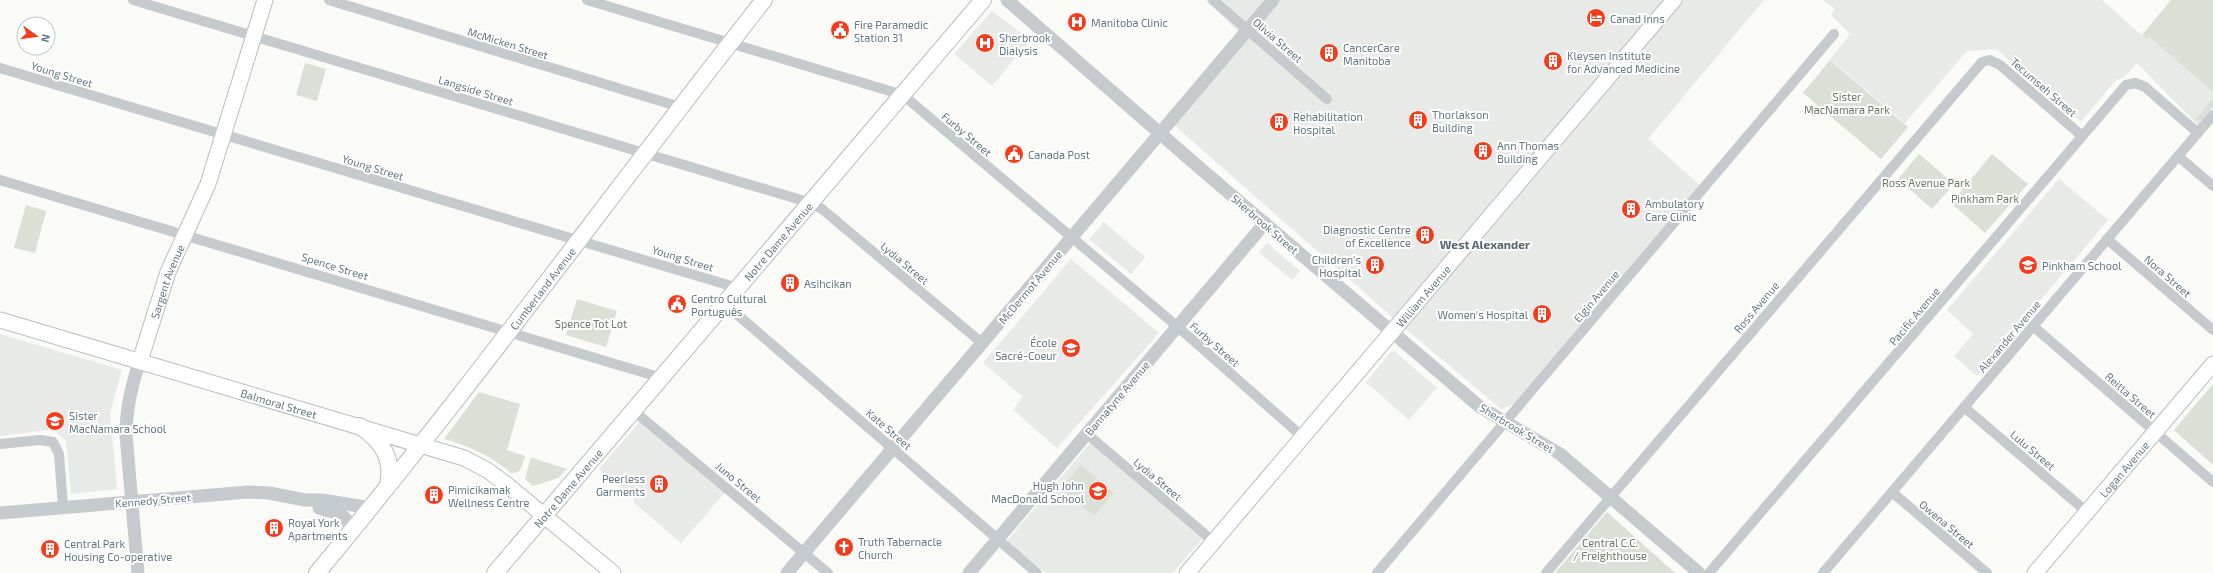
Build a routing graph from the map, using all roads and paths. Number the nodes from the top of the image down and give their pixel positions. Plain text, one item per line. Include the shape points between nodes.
1 (133, 0) edge
2 (265, 0) edge
3 (329, 0) edge
4 (587, 0) edge
5 (764, 0) edge
6 (984, 0) edge
7 (1007, 0) edge
8 (1213, 0) edge
9 (1273, 0) edge
10 (1674, 0) edge
11 (1248, 29) junction
12 (1834, 34) dead end
13 (254, 36) junction
14 (731, 42) junction
15 (1988, 60) joint
16 (0, 68) edge
17 (902, 95) junction
18 (1327, 98) dead end
19 (680, 107) junction
20 (2213, 115) edge
21 (2198, 133) junction
22 (223, 134) junction
23 (1161, 134) junction
24 (2082, 136) junction
25 (644, 152) junction
26 (2178, 156) junction
27 (0, 180) edge
28 (2213, 186) edge
29 (811, 202) junction
30 (1264, 223) junction
31 (184, 234) junction
32 (1071, 238) junction
33 (2107, 239) junction
34 (578, 240) junction
35 (738, 288) junction
36 (725, 304) junction
37 (0, 320) edge
38 (2033, 326) junction
39 (1178, 327) junction
40 (2213, 330) edge
41 (509, 331) junction
42 (1391, 333) junction
43 (982, 343) junction
44 (140, 361) junction
45 (2213, 364) edge
46 (662, 378) junction
47 (1964, 407) junction
48 (634, 411) junction
49 (1506, 422) junction
50 (360, 426) junction
51 (2155, 432) junction
52 (1087, 434) junction
53 (1304, 438) junction
54 (0, 444) edge
55 (422, 445) junction
56 (892, 448) junction
57 (2213, 482) edge
58 (388, 485) junction
59 (1892, 492) junction
60 (1611, 496) junction
61 (305, 500) junction
62 (131, 502) junction
63 (63, 507) junction
64 (371, 508) junction
65 (2087, 512) junction
66 (0, 513) edge
67 (544, 515) junction
68 (352, 531) junction
69 (998, 539) junction
70 (1214, 542) junction
71 (804, 553) junction
72 (138, 573) edge
73 (317, 573) edge
74 (495, 573) edge
75 (613, 573) edge
76 (787, 573) edge
77 (828, 573) edge
78 (969, 573) edge
79 (1037, 573) edge
80 (1187, 573) edge
81 (1377, 573) edge
82 (1546, 573) edge
83 (1699, 573) edge
84 (1709, 573) edge
85 (1823, 573) edge
86 (1987, 573) edge
87 (2035, 573) edge

1 - 13 street, Langside Street
2 - 13 main road, Sargent Avenue
3 - 19 street, McMicken Street
4 - 14 street, Furby Street
5 - 14 main road, Cumberland Avenue
6 - 17 main road, Notre Dame Avenue
7 - 23 street, Sherbrook Street
8 - 11 street, Olivia Street
9 - 11 street, McDermot Avenue
10 - 42 main road, William Avenue
11 - 18 street, Olivia Street
11 - 23 street, McDermot Avenue
12 - 49 street, Elgin Avenue
13 - 22 main road, Sargent Avenue
13 - 25 street, Langside Street
14 - 17 street, Furby Street
14 - 19 main road, Cumberland Avenue
15 - 24 street, Tecumseh Street via 2000,65
15 - 60 street, Ross Avenue via 1980,63
16 - 22 street, Young Street
17 - 29 main road, Notre Dame Avenue
17 - 32 street, Furby Street
19 - 25 main road, Cumberland Avenue
20 - 21 street, Alexander Avenue
21 - 24 street, Pacific Avenue via 2141,85 2133,83 2126,85
21 - 26 street, Alexander Avenue
22 - 31 main road, Sargent Avenue via 208,184
22 - 34 street, Young Street
23 - 30 street, Sherbrook Street
23 - 32 street, McDermot Avenue
24 - 84 street, Pacific Avenue
25 - 29 street, Langside Street
25 - 34 main road, Cumberland Avenue
26 - 28 street
26 - 33 street, Alexander Avenue
27 - 31 street, Spence Street
29 - 35 main road, Notre Dame Avenue
29 - 43 street, Lydia Street
30 - 39 street, Bannatyne Avenue
30 - 42 street, Sherbrook Street
31 - 41 street, Spence Street
31 - 44 main road, Sargent Avenue via 158,298
32 - 39 street, Furby Street
32 - 43 street, McDermot Avenue
33 - 38 street, Alexander Avenue
33 - 40 street, Nora Street
34 - 35 street, Young Street
34 - 41 main road, Cumberland Avenue
35 - 36 main road, Notre Dame Avenue
36 - 46 main road, Notre Dame Avenue
36 - 56 street, Kate Street
37 - 44 main road, Balmoral Street
38 - 47 street, Alexander Avenue
38 - 51 street, Reitta Street
39 - 52 street, Bannatyne Avenue
39 - 53 street, Furby Street
41 - 46 street, Spence Street
41 - 55 main road, Cumberland Avenue
42 - 49 street, Sherbrook Street via 1480,407
42 - 53 main road, William Avenue
43 - 56 street, McDermot Avenue
44 - 50 main road, Balmoral Street
44 - 62 street, Sargent Avenue via 126,412
45 - 51 main road, Logan Avenue
46 - 48 main road, Notre Dame Avenue
47 - 59 street, Alexander Avenue
47 - 65 street, Lulu Street
48 - 67 main road, Notre Dame Avenue
48 - 71 street, Juno Street
49 - 60 street, Sherbrook Street via 1555,450
49 - 81 street, Elgin Avenue
50 - 55 main road, Balmoral Street
50 - 58 main road via 375,437 387,454 390,470
51 - 57 street, Reitta Street
51 - 65 main road, Logan Avenue
52 - 69 street, Bannatyne Avenue
52 - 70 street, Lydia Street
53 - 70 main road, William Avenue
54 - 63 street via 40,440 53,442 58,454
55 - 58 main road, Cumberland Avenue
55 - 67 main road, Balmoral Street via 478,465
56 - 69 street, Kate Street
56 - 71 street, McDermot Avenue
58 - 64 main road, Cumberland Avenue
59 - 85 street, Alexander Avenue
59 - 86 street, Owena Street
60 - 82 street, Ross Avenue
60 - 83 street, Sherbrook Street
61 - 62 street, Kennedy Street via 248,492
61 - 64 street, Kennedy Street via 322,500
61 - 68 street, Kennedy Street via 319,508 343,515
62 - 63 street, Kennedy Street
62 - 72 street, Sargent Avenue
63 - 66 street, Kennedy Street
64 - 68 main road, Cumberland Avenue
65 - 87 main road, Logan Avenue
67 - 74 main road, Notre Dame Avenue
67 - 75 main road, Balmoral Street
68 - 73 main road, Cumberland Avenue
69 - 78 street, Bannatyne Avenue
69 - 79 street, Kate Street
70 - 80 main road, William Avenue
71 - 76 street, McDermot Avenue
71 - 77 street, Juno Street

